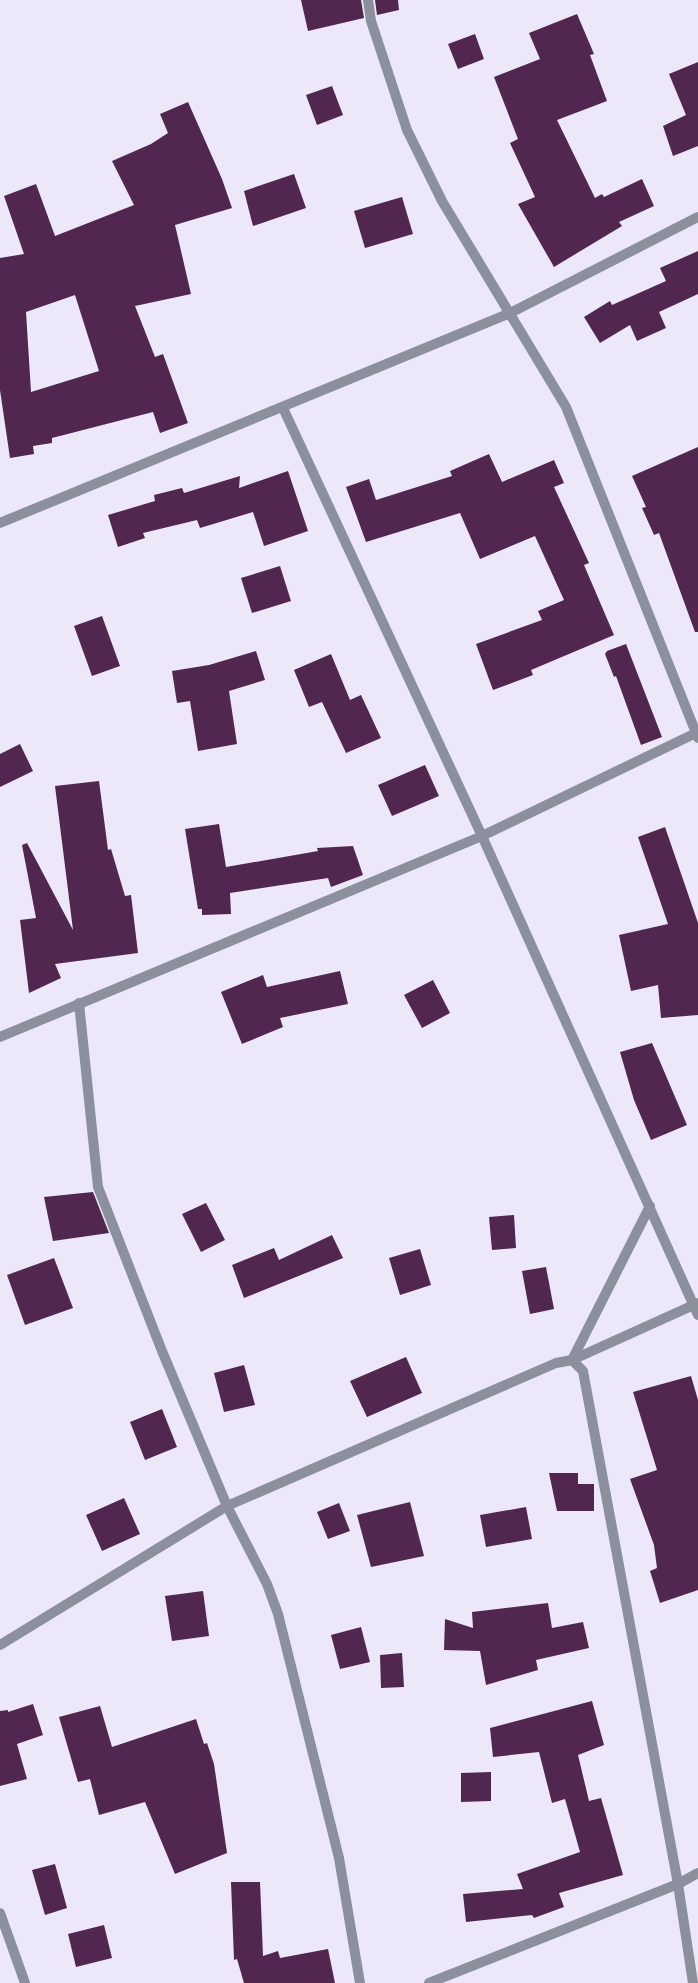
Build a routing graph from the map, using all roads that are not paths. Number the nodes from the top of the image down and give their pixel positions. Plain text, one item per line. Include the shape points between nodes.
1 (368, 0) edge
2 (697, 221) edge
3 (510, 313) junction
4 (283, 408) junction
5 (0, 523) edge
6 (697, 734) edge
7 (482, 836) junction
8 (79, 1003) junction
9 (0, 1037) edge
10 (650, 1206) junction
11 (696, 1304) edge
12 (698, 1315) edge
13 (572, 1360) junction
14 (227, 1506) junction
15 (0, 1645) edge
16 (698, 1873) edge
17 (678, 1884) junction
18 (0, 1913) edge
19 (25, 1983) edge
20 (360, 1983) edge
21 (429, 1983) edge
22 (693, 1983) edge

1 - 3 street via 371,20 407,130 442,201
2 - 3 street
3 - 4 street
3 - 6 street via 566,407
4 - 5 street
4 - 7 street
6 - 7 street
7 - 8 street
7 - 10 street
8 - 9 street
8 - 14 street via 98,1187
10 - 11 street
10 - 13 street
11 - 12 street
11 - 13 street
13 - 14 street via 556,1363
13 - 17 street via 583,1372
14 - 15 street
14 - 20 street via 267,1584 278,1614 339,1858
16 - 17 street
17 - 21 street
17 - 22 street
18 - 19 street

